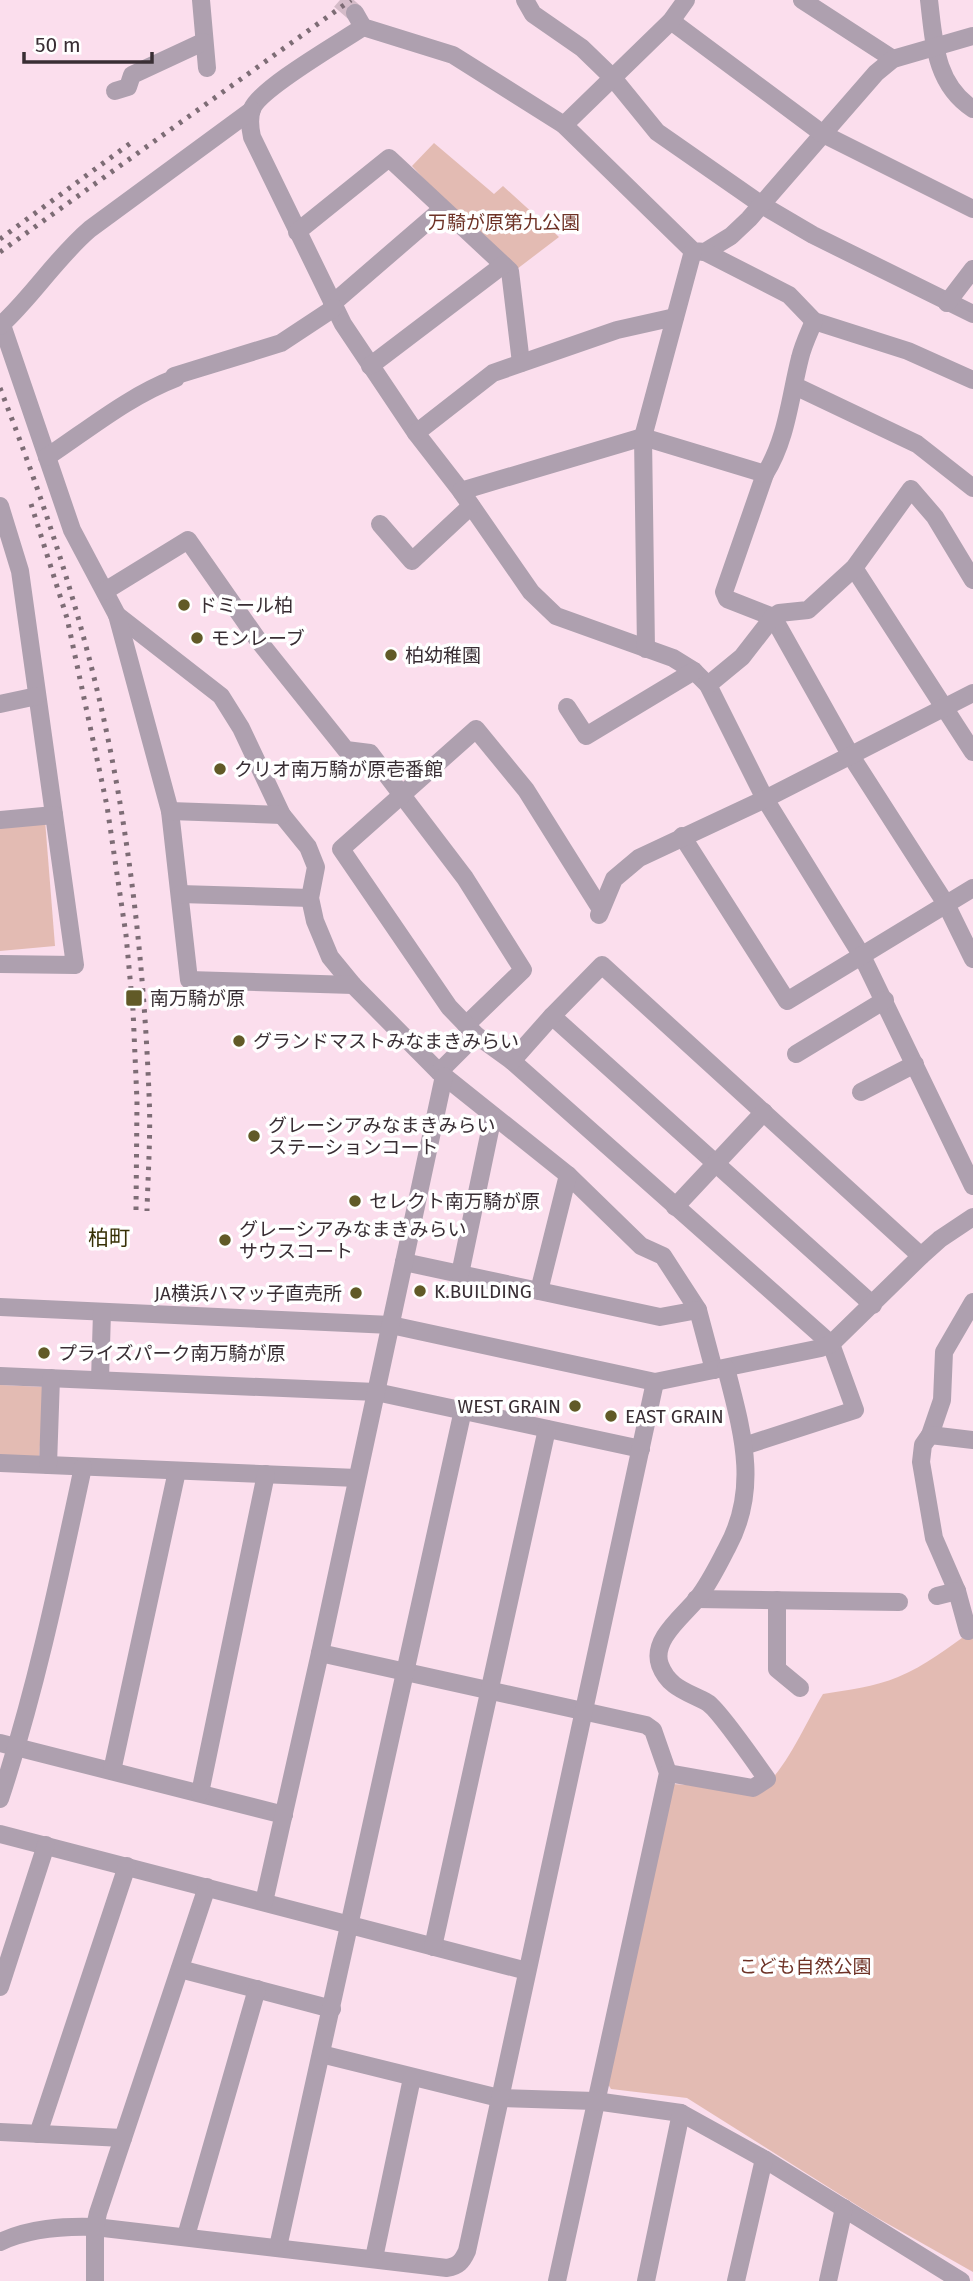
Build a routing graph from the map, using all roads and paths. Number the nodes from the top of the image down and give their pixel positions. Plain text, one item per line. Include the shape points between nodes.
1 (201, 0) edge
2 (525, 0) edge
3 (686, 0) edge
4 (929, 0) edge
5 (807, 1) edge
6 (671, 21) junction
7 (973, 36) edge
8 (204, 42) junction
9 (934, 46) junction
10 (893, 59) junction
11 (207, 68) dead end
12 (613, 78) junction
13 (115, 91) dead end
14 (973, 109) edge
15 (252, 110) junction
16 (564, 125) junction
17 (823, 134) junction
18 (762, 205) junction
19 (442, 209) junction
20 (973, 209) edge
21 (297, 232) junction
22 (699, 252) junction
23 (503, 265) junction
24 (973, 270) edge
25 (947, 303) junction
26 (333, 306) junction
27 (973, 314) edge
28 (676, 317) junction
29 (814, 321) junction
30 (1, 325) edge
31 (521, 363) junction
32 (370, 366) junction
33 (973, 380) edge
34 (795, 386) junction
35 (416, 433) junction
36 (643, 437) junction
37 (47, 457) junction
38 (765, 474) junction
39 (973, 488) edge
40 (466, 499) junction
41 (0, 506) edge
42 (380, 524) dead end
43 (854, 568) junction
44 (973, 580) edge
45 (105, 591) junction
46 (117, 615) junction
47 (773, 617) junction
48 (646, 649) junction
49 (694, 671) junction
50 (708, 685) junction
51 (973, 693) edge
52 (37, 696) junction
53 (0, 704) edge
54 (568, 707) dead end
55 (946, 708) junction
56 (973, 752) edge
57 (851, 755) junction
58 (400, 795) junction
59 (765, 799) junction
60 (170, 810) junction
61 (54, 815) junction
62 (282, 815) junction
63 (0, 820) edge
64 (682, 836) junction
65 (973, 888) edge
66 (180, 894) junction
67 (310, 898) junction
68 (946, 904) junction
69 (862, 956) junction
70 (973, 959) edge
71 (0, 964) edge
72 (354, 985) junction
73 (885, 1000) junction
74 (552, 1016) junction
75 (471, 1030) junction
76 (796, 1054) dead end
77 (512, 1061) junction
78 (915, 1064) junction
79 (442, 1074) junction
80 (861, 1092) dead end
81 (764, 1112) junction
82 (493, 1115) junction
83 (716, 1163) junction
84 (568, 1175) junction
85 (973, 1186) edge
86 (675, 1208) junction
87 (972, 1222) edge
88 (921, 1256) junction
89 (404, 1262) junction
90 (460, 1274) junction
91 (539, 1291) junction
92 (973, 1302) edge
93 (873, 1305) junction
94 (0, 1307) edge
95 (698, 1310) junction
96 (102, 1312) junction
97 (391, 1325) junction
98 (965, 1329) edge
99 (831, 1344) junction
100 (720, 1369) junction
101 (0, 1376) edge
102 (51, 1378) junction
103 (100, 1380) junction
104 (655, 1382) junction
105 (376, 1392) junction
106 (463, 1410) junction
107 (547, 1429) junction
108 (930, 1435) junction
109 (973, 1440) edge
110 (744, 1446) junction
111 (641, 1449) junction
112 (0, 1464) edge
113 (48, 1465) junction
114 (83, 1467) junction
115 (177, 1471) junction
116 (266, 1474) junction
117 (357, 1478) junction
118 (957, 1591) junction
119 (937, 1596) dead end
120 (696, 1599) junction
121 (777, 1600) junction
122 (899, 1602) dead end
123 (973, 1627) edge
124 (320, 1653) junction
125 (404, 1672) junction
126 (800, 1688) dead end
127 (490, 1692) junction
128 (583, 1711) junction
129 (9, 1745) edge
130 (112, 1771) junction
131 (668, 1773) junction
132 (200, 1794) junction
133 (0, 1799) edge
134 (284, 1815) junction
135 (0, 1834) edge
136 (46, 1845) junction
137 (127, 1866) junction
138 (207, 1887) junction
139 (264, 1902) junction
140 (350, 1925) junction
141 (433, 1947) junction
142 (180, 1969) junction
143 (527, 1971) junction
144 (0, 1987) edge
145 (257, 1989) junction
146 (331, 2009) junction
147 (321, 2054) junction
148 (412, 2078) junction
149 (499, 2098) junction
150 (595, 2101) junction
151 (681, 2113) junction
152 (0, 2132) edge
153 (38, 2134) junction
154 (123, 2138) junction
155 (764, 2159) junction
156 (844, 2208) junction
157 (95, 2227) junction
158 (186, 2236) junction
159 (0, 2242) edge
160 (278, 2247) junction
161 (374, 2258) junction
162 (447, 2268) junction
163 (94, 2281) edge
164 (460, 2281) edge
165 (556, 2281) edge
166 (646, 2281) edge
167 (736, 2281) edge
168 (828, 2281) edge
169 (961, 2281) edge

1 - 8 street
2 - 12 street via 533,14 582,48
3 - 6 street
4 - 9 street
5 - 10 street
6 - 12 street
6 - 17 street
7 - 9 street
8 - 11 street
8 - 13 street via 132,75 128,87
9 - 10 street
9 - 14 street via 943,77 958,99
10 - 17 street
12 - 16 street
12 - 18 street via 656,132
15 - 16 street via 265,92 359,20 453,55
15 - 21 street via 252,137
15 - 30 street via 71,245
16 - 22 street
17 - 18 street
17 - 20 street
18 - 22 street via 731,236
18 - 25 street
19 - 21 street via 389,158
19 - 23 street
19 - 26 street
21 - 26 street
22 - 28 street
22 - 29 street via 789,295
23 - 31 street via 510,271
23 - 32 street
24 - 25 street
25 - 27 street
26 - 32 street
26 - 37 street via 281,343 174,376 153,387
28 - 31 street via 617,330
28 - 36 street
29 - 33 street via 908,351
29 - 34 street
30 - 37 street
31 - 35 street via 492,373
32 - 35 street
34 - 38 street via 777,456
34 - 39 street via 917,444
35 - 40 street
36 - 38 street
36 - 40 street
36 - 48 street
37 - 45 street via 72,530
38 - 47 street via 724,592 727,598
40 - 42 street via 412,561
40 - 48 street via 531,592 556,616
41 - 52 street via 20,571
43 - 44 street via 911,489 935,517
43 - 47 street via 808,610
43 - 55 street
45 - 46 street
45 - 58 street via 188,540 258,640 346,750 370,753
46 - 60 street
46 - 62 street via 221,696
47 - 50 street via 742,657
47 - 57 street
48 - 49 street
49 - 50 street
49 - 54 street via 586,736
50 - 59 street
51 - 55 street
52 - 53 street
52 - 61 street
55 - 56 street
55 - 57 street
57 - 59 street
57 - 68 street
58 - 64 street via 476,729 526,790 598,913 614,879 639,858
58 - 75 street via 465,878 527,969
58 - 75 street via 341,849 449,1007
59 - 64 street
59 - 69 street
60 - 62 street
60 - 66 street
61 - 63 street
61 - 71 street via 75,965
62 - 67 street via 308,847 316,867
64 - 69 street via 787,1001
65 - 68 street
66 - 67 street
66 - 72 street via 189,980
67 - 72 street via 330,957
68 - 69 street
68 - 70 street
69 - 73 street
72 - 79 street
73 - 76 street
73 - 78 street
74 - 77 street
74 - 81 street via 602,965
74 - 83 street
75 - 77 street
75 - 79 street
77 - 86 street
78 - 80 street
78 - 85 street
79 - 82 street
79 - 89 street
81 - 83 street
81 - 88 street
82 - 84 street
82 - 90 street
83 - 86 street
83 - 93 street
84 - 91 street
84 - 95 street via 641,1246 663,1256
86 - 99 street
87 - 88 street
88 - 93 street
89 - 90 street
89 - 97 street
90 - 91 street
91 - 95 street via 660,1317
92 - 98 street
93 - 99 street
94 - 96 street
95 - 100 street
96 - 97 street
96 - 103 street
97 - 104 street
97 - 105 street
98 - 108 street via 944,1352 942,1400
99 - 100 street
99 - 110 street via 855,1410
100 - 104 street
100 - 110 street
101 - 102 street
102 - 103 street
102 - 113 street
103 - 105 street
104 - 111 street
105 - 106 street
105 - 117 street
106 - 107 street
106 - 125 street
107 - 111 street
107 - 127 street
108 - 109 street
108 - 118 street via 921,1462 934,1538
110 - 120 street via 745,1504 738,1526
111 - 128 street
112 - 113 street
113 - 114 street
114 - 115 street
114 - 129 street via 49,1629
115 - 116 street
115 - 130 street
116 - 117 street
116 - 132 street
117 - 124 street
118 - 119 street
118 - 123 street via 968,1630
120 - 121 street
120 - 131 street via 674,1623 661,1646 659,1662 677,1689 711,1705 766,1779 753,1788
121 - 122 street
121 - 126 street via 777,1669
124 - 125 street
124 - 134 street
125 - 127 street
125 - 140 street
127 - 128 street
127 - 141 street
128 - 131 street via 653,1730
128 - 143 street
129 - 130 street
129 - 133 street
130 - 132 street
131 - 150 street
132 - 134 street
134 - 139 street
135 - 136 street
136 - 137 street
136 - 144 street
137 - 138 street
137 - 153 street
138 - 139 street
138 - 142 street
139 - 140 street
140 - 141 street
140 - 146 street
141 - 143 street
142 - 145 street
142 - 154 street
143 - 149 street
145 - 146 street
145 - 158 street
146 - 147 street
147 - 148 street
147 - 160 street
148 - 149 street
148 - 161 street
149 - 150 street
149 - 162 street via 467,2251 462,2261
150 - 151 street
150 - 165 street
151 - 155 street
151 - 166 street
152 - 153 street
153 - 154 street
154 - 157 street
155 - 156 street
155 - 167 street
156 - 168 street
156 - 169 street
157 - 158 street
157 - 159 street via 45,2229
157 - 163 street
158 - 160 street
160 - 161 street
161 - 162 street
162 - 164 street

